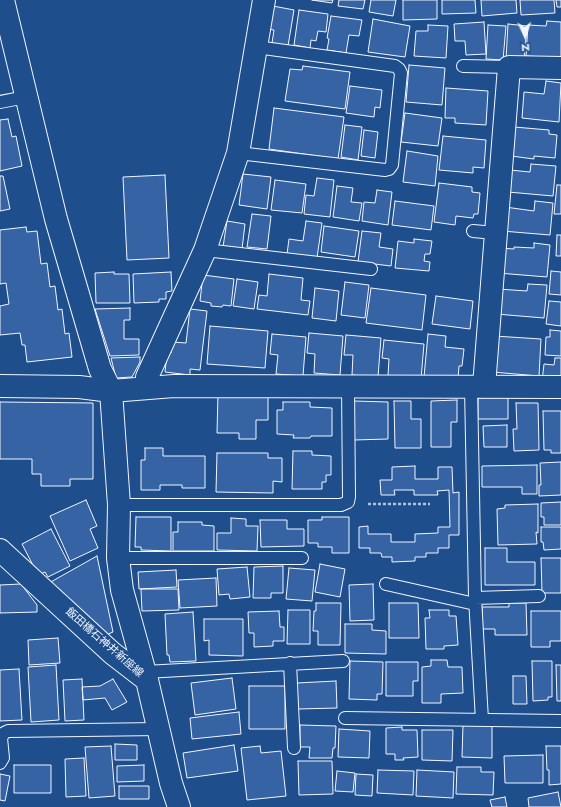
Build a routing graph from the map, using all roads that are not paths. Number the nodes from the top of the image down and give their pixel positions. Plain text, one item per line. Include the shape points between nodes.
1 (3, 0) edge
2 (264, 0) edge
3 (256, 47) junction
4 (463, 66) dead end
5 (509, 67) junction
6 (561, 68) edge
7 (26, 97) junction
8 (0, 102) edge
9 (238, 153) junction
10 (473, 231) dead end
11 (495, 233) junction
12 (205, 250) junction
13 (371, 269) dead end
14 (0, 386) edge
15 (348, 386) junction
16 (477, 387) junction
17 (561, 387) edge
18 (147, 388) junction
19 (111, 391) junction
20 (119, 504) junction
21 (0, 550) edge
22 (118, 558) junction
23 (302, 558) dead end
24 (386, 584) dead end
25 (539, 596) dead end
26 (475, 601) junction
27 (343, 661) dead end
28 (290, 663) junction
29 (146, 676) junction
30 (345, 718) dead end
31 (482, 720) junction
32 (561, 721) edge
33 (158, 729) junction
34 (294, 748) dead end
35 (0, 763) edge
36 (180, 807) edge

1 - 7 street
2 - 3 street
3 - 9 street
3 - 9 lane via 395,66 399,69 401,73 392,166 385,170
4 - 5 lane
5 - 6 street
5 - 11 street
7 - 8 lane
7 - 19 street via 56,218 100,369
9 - 12 street
10 - 11 lane
11 - 16 street
12 - 13 lane
12 - 18 street via 147,377
14 - 19 street via 79,387
15 - 16 street
15 - 18 street
15 - 20 lane via 348,502 341,505
16 - 17 street
16 - 26 lane
18 - 19 street
19 - 20 street
20 - 22 street
21 - 29 street, 飯田橋石神井新座線 via 112,653
22 - 23 lane
22 - 29 street via 122,590
24 - 26 lane
25 - 26 lane
26 - 31 lane
27 - 28 lane
28 - 29 lane
28 - 34 lane
29 - 33 street, 飯田橋石神井新座線
30 - 31 lane
31 - 32 lane
33 - 35 lane via 8,730 1,738 3,758
33 - 36 street, 飯田橋石神井新座線 via 171,783

